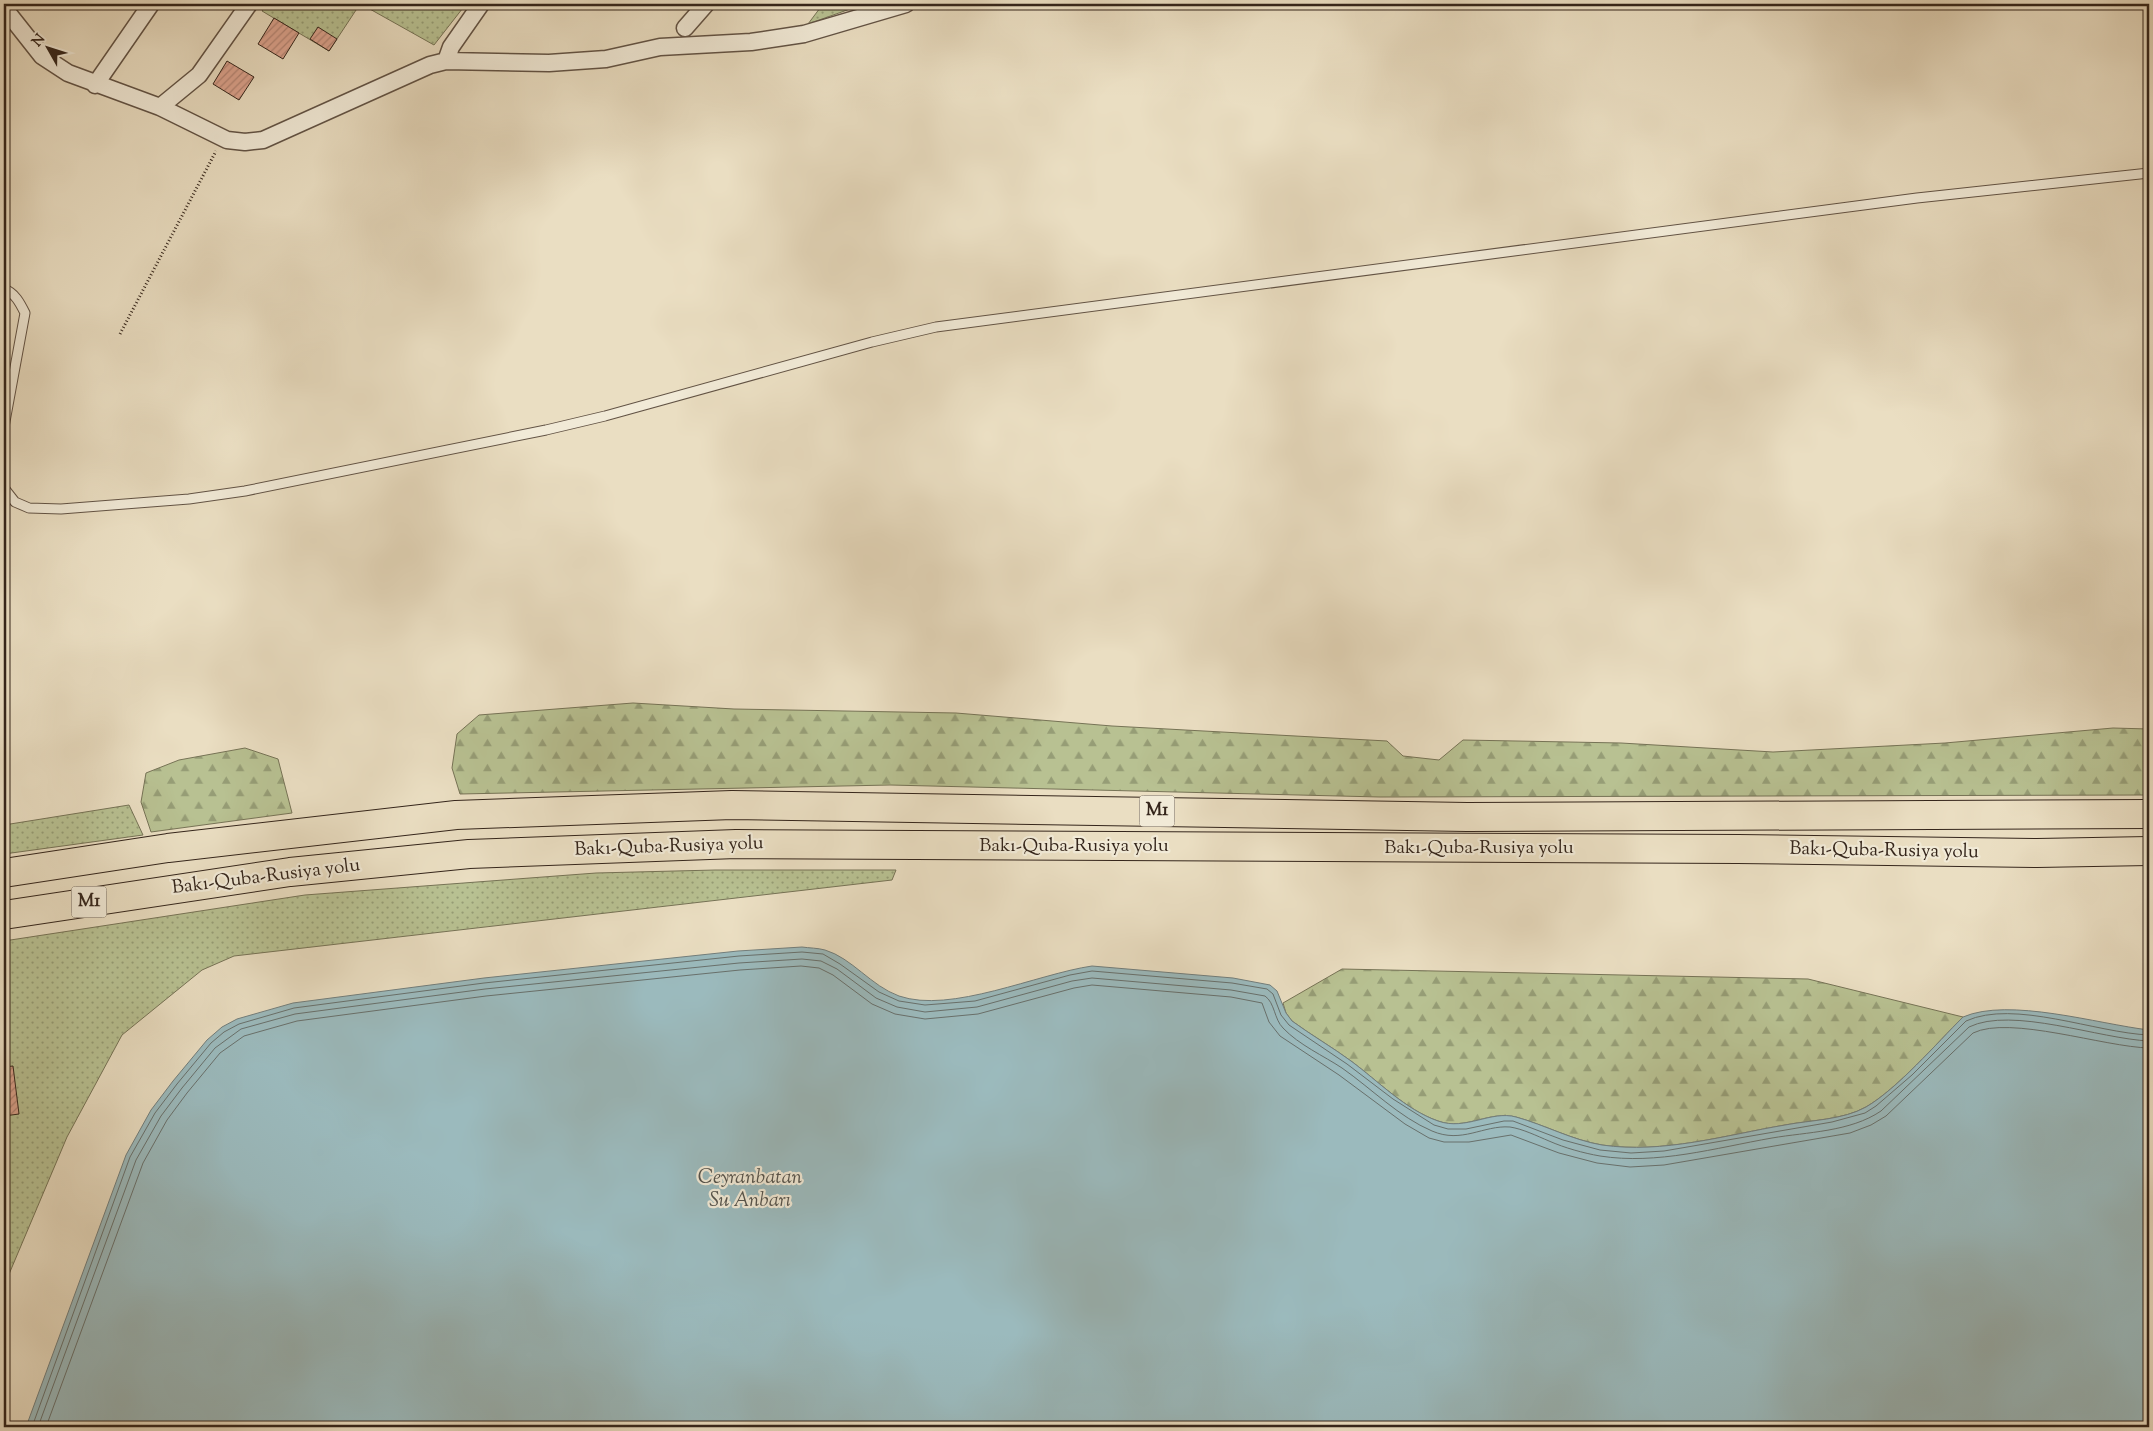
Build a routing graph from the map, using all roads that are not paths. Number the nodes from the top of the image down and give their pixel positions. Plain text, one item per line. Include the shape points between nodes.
1 (151, 4) edge
2 (249, 4) edge
3 (481, 4) edge
4 (706, 4) edge
5 (903, 4) edge
6 (4, 8) edge
7 (685, 28) dead end
8 (446, 61) junction
9 (95, 85) junction
10 (160, 107) junction
11 (2149, 173) edge
12 (4, 289) edge
13 (4, 428) edge
14 (4, 488) edge
15 (2149, 814) edge
16 (2149, 851) edge
17 (4, 873) edge
18 (4, 914) edge

1 - 9 street
2 - 10 street via 199,75
3 - 8 street via 451,47
4 - 7 street
5 - 8 street via 804,34 751,42 660,47 606,59 549,63
6 - 9 street via 42,56
8 - 10 street via 430,65 263,140 228,140
9 - 10 street
11 - 14 lane via 1917,198 936,327 546,430 254,489 189,499 61,509 29,508 15,502
12 - 13 lane via 19,300 25,314
15 - 17 highway, Bakı-Quba-Rusiya yolu / M1 via 1466,816 732,805 456,815 168,848
16 - 18 highway, Bakı-Quba-Rusiya yolu / M1 via 2037,853 1738,848 736,844 460,855 290,872

